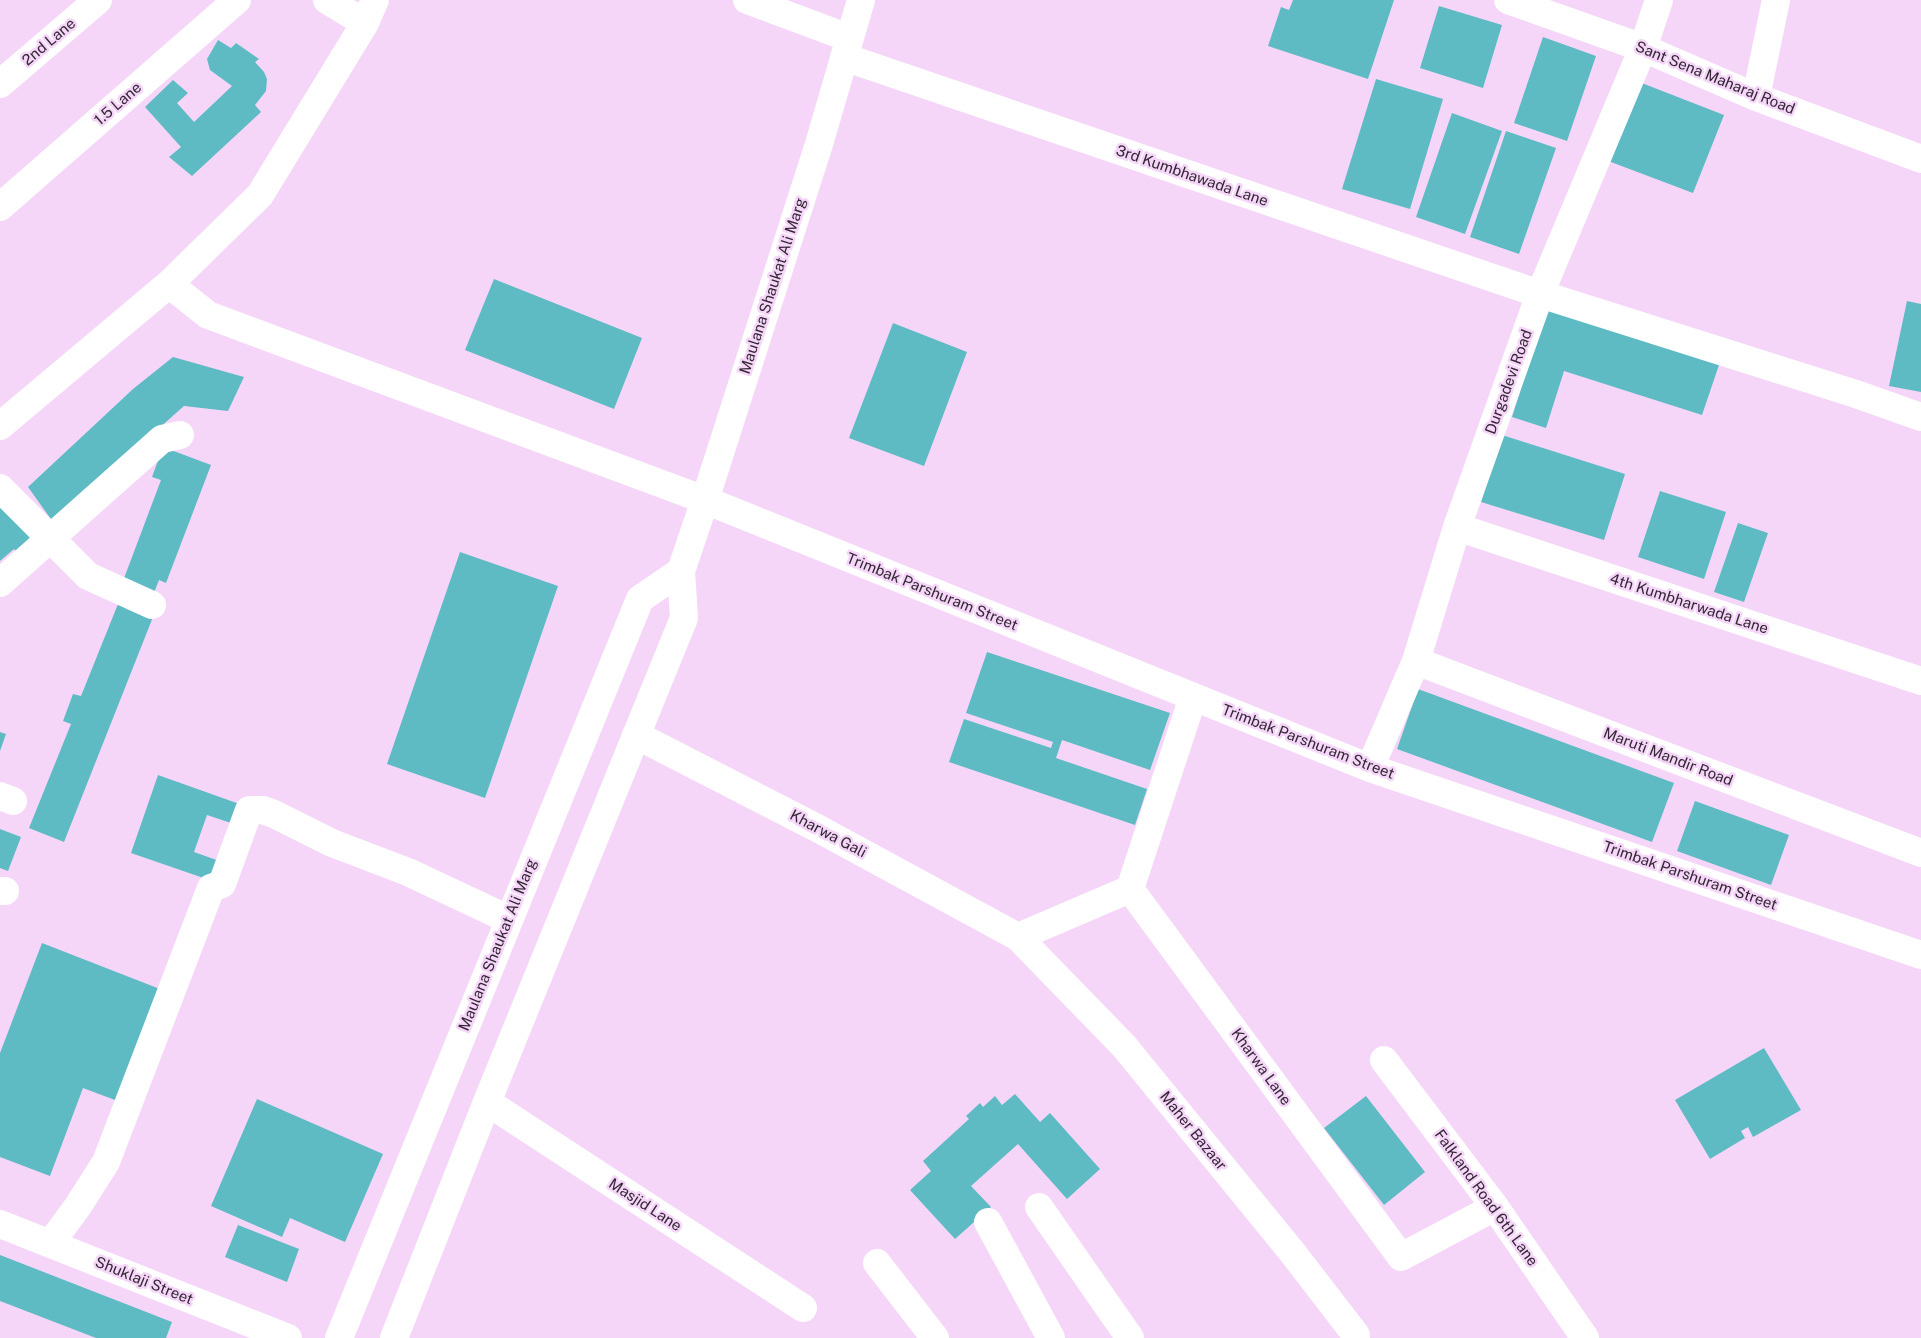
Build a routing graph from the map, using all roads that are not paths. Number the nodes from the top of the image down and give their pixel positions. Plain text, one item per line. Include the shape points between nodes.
1 (98, 0) edge
2 (236, 0) edge
3 (328, 0) edge
4 (747, 0) edge
5 (862, 0) edge
6 (1508, 0) edge
7 (1658, 0) edge
8 (1776, 0) edge
9 (370, 12) edge
10 (847, 48) junction
11 (1643, 48) junction
12 (0, 84) edge
13 (1756, 97) junction
14 (1921, 159) edge
15 (0, 207) edge
16 (169, 284) junction
17 (1540, 294) junction
18 (1921, 417) edge
19 (0, 426) edge
20 (180, 435) dead end
21 (0, 488) edge
22 (705, 500) junction
23 (1457, 527) junction
24 (50, 538) junction
25 (681, 571) junction
26 (0, 583) edge
27 (152, 605) dead end
28 (1416, 661) junction
29 (1921, 681) edge
30 (1193, 697) junction
31 (636, 735) junction
32 (1370, 768) junction
33 (1921, 853) edge
34 (1130, 889) junction
35 (508, 919) junction
36 (1018, 937) junction
37 (1921, 955) edge
38 (1384, 1060) dead end
39 (487, 1102) junction
40 (1039, 1207) dead end
41 (1495, 1207) junction
42 (988, 1222) dead end
43 (0, 1224) edge
44 (50, 1244) junction
45 (877, 1263) dead end
46 (803, 1308) dead end
47 (1356, 1335) dead end
48 (288, 1338) edge
49 (339, 1338) edge
50 (394, 1338) edge
51 (935, 1338) edge
52 (1051, 1338) edge
53 (1130, 1338) edge
54 (1584, 1338) edge

1 - 12 street, 2nd Lane
2 - 15 street, 1.5 Lane
3 - 9 street
4 - 10 street, 3rd Kumbhawada Lane
5 - 10 street, Maulana Shaukat Ali Marg
6 - 11 street, Sant Sena Maharaj Road
7 - 11 street, Durgadevi Road
8 - 13 street
9 - 16 street via 260,195
10 - 17 street, 3rd Kumbhawada Lane
10 - 22 street, Maulana Shaukat Ali Marg
11 - 13 street, Sant Sena Maharaj Road
11 - 17 street, Durgadevi Road
13 - 14 street, Sant Sena Maharaj Road
16 - 19 street
16 - 22 street, Trimbak Parshuram Street via 208,315
17 - 18 street, 3rd Kumbhawada Lane
17 - 23 street, Durgadevi Road
20 - 24 street via 162,439
21 - 24 street
22 - 25 street, Maulana Shaukat Ali Marg
22 - 30 street, Trimbak Parshuram Street
23 - 28 street, Durgadevi Road
23 - 29 street, 4th Kumbharwada Lane
24 - 26 street
24 - 27 street via 88,576
25 - 31 street, Maulana Shaukat Ali Marg via 684,618
25 - 35 street, Maulana Shaukat Ali Marg via 640,599
28 - 32 street, Durgadevi Road
28 - 33 street, Maruti Mandir Road
30 - 32 street, Trimbak Parshuram Street
30 - 34 street
31 - 36 street, Kharwa Gali
31 - 39 street, Maulana Shaukat Ali Marg
32 - 37 street, Trimbak Parshuram Street
34 - 36 street
34 - 41 street, Kharwa Lane via 1401,1257
35 - 44 street via 408,872 332,843 274,814 248,810 222,884 211,888 106,1162
35 - 49 street, Maulana Shaukat Ali Marg
36 - 47 street, Maher Bazaar via 1124,1046
38 - 41 street, Falkland Road 6th Lane
39 - 46 street, Masjid Lane
39 - 50 street, Maulana Shaukat Ali Marg
40 - 53 street
41 - 54 street, Falkland Road 6th Lane
42 - 52 street
43 - 44 street, Shuklaji Street
44 - 48 street, Shuklaji Street
45 - 51 street

